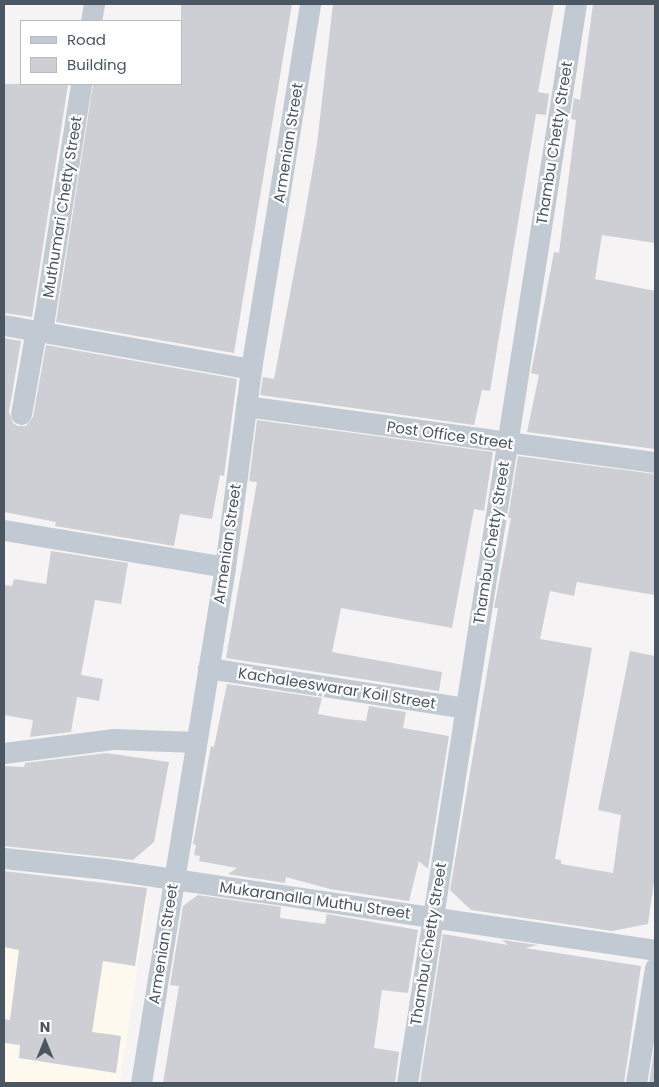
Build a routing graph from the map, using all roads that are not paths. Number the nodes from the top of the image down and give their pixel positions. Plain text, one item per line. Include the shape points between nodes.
1 (94, 4) edge
2 (310, 4) edge
3 (576, 4) edge
4 (91, 20) edge
5 (81, 85) edge
6 (4, 325) edge
7 (39, 331) junction
8 (251, 369) junction
9 (246, 406) junction
10 (21, 414) dead end
11 (506, 442) junction
12 (655, 462) edge
13 (4, 530) edge
14 (225, 567) junction
15 (208, 668) junction
16 (465, 708) junction
17 (196, 742) junction
18 (4, 753) edge
19 (4, 858) edge
20 (174, 879) junction
21 (431, 917) junction
22 (655, 950) edge
23 (655, 968) edge
24 (141, 1083) edge
25 (407, 1083) edge
26 (636, 1083) edge

1 - 4 street
2 - 8 street, Armenian Street
3 - 11 street, Thambu Chetty Street
5 - 7 street, Muthumari Chetty Street
6 - 7 street
7 - 8 street
7 - 10 street, Muthumari Chetty Street
8 - 9 street, Armenian Street
9 - 11 street, Post Office Street
9 - 14 street, Armenian Street
11 - 12 street, Post Office Street
11 - 16 street, Thambu Chetty Street
13 - 14 street
14 - 15 street, Armenian Street
15 - 16 street, Kachaleeswarar Koil Street
15 - 17 street, Armenian Street
16 - 21 street, Thambu Chetty Street
17 - 18 street via 114,739
17 - 20 street, Armenian Street
19 - 20 street, Mukaranalla Muthu Street
20 - 21 street, Mukaranalla Muthu Street
20 - 24 street, Armenian Street
21 - 22 street, Mukaranalla Muthu Street
21 - 25 street, Thambu Chetty Street
23 - 26 street

